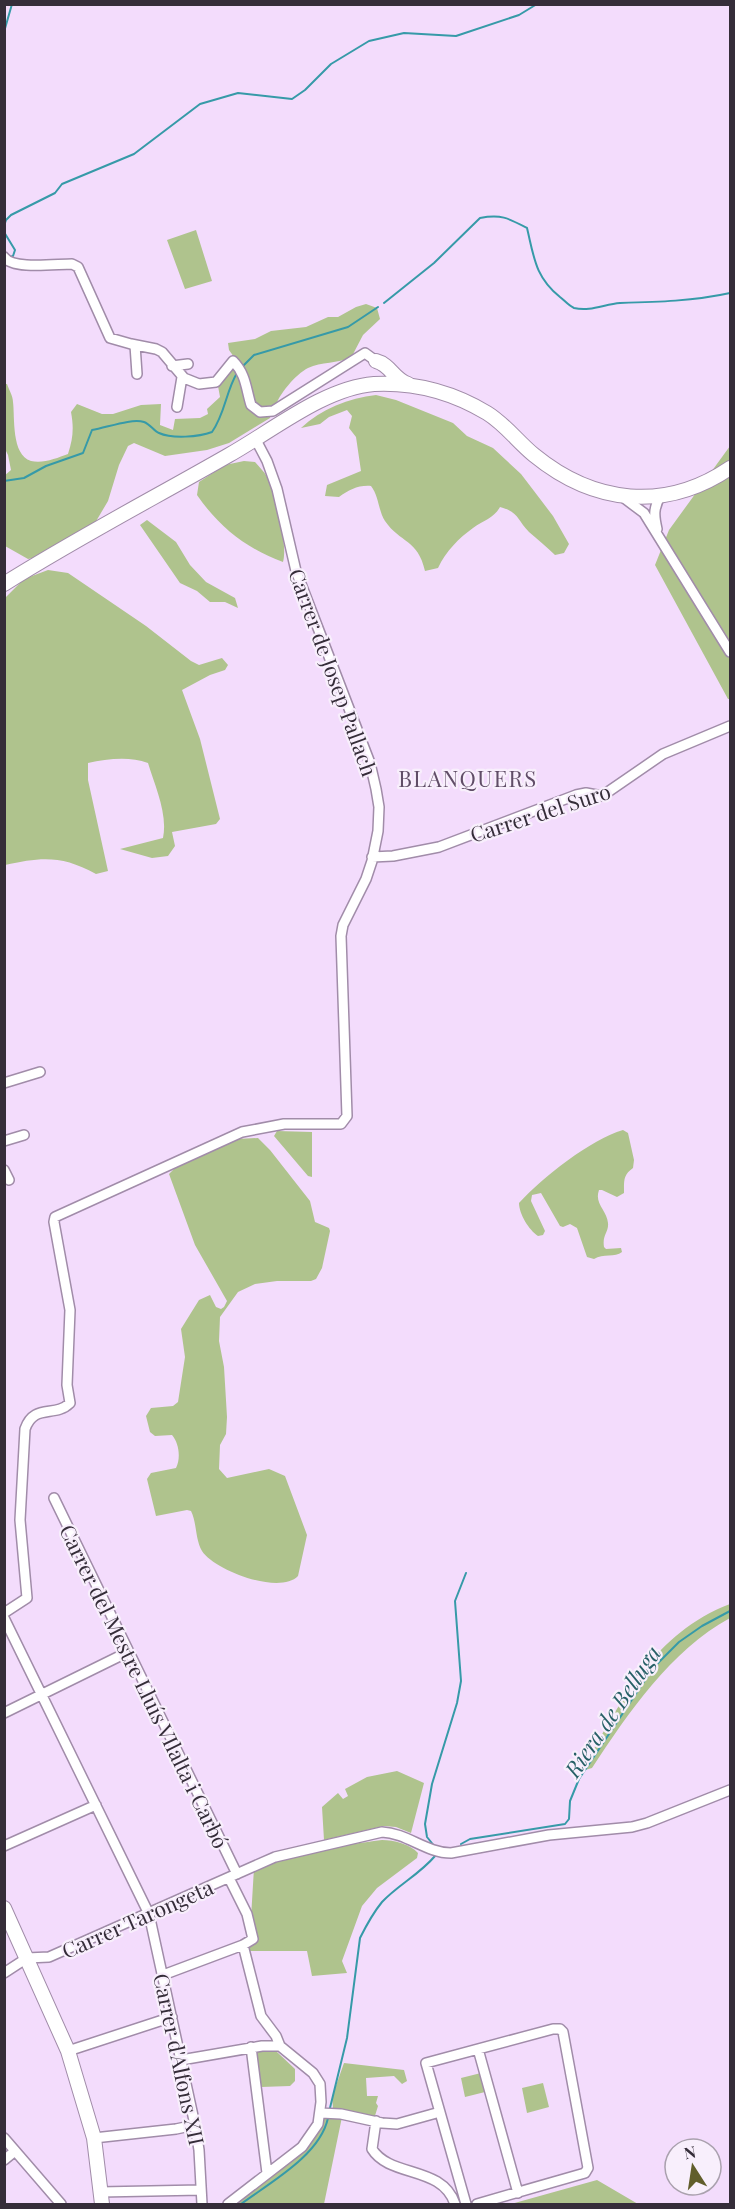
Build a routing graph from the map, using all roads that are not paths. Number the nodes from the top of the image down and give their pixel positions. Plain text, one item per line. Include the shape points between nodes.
1 (6, 259) edge
2 (135, 345) junction
3 (168, 347) dead end
4 (156, 349) junction
5 (185, 371) junction
6 (137, 374) dead end
7 (381, 375) junction
8 (416, 386) junction
9 (345, 391) junction
10 (180, 401) dead end
11 (256, 440) junction
12 (730, 468) edge
13 (661, 495) junction
14 (622, 497) junction
15 (658, 534) junction
16 (4, 584) edge
17 (730, 652) edge
18 (730, 726) edge
19 (372, 857) junction
20 (40, 1072) dead end
21 (4, 1083) edge
22 (24, 1135) dead end
23 (4, 1141) edge
24 (4, 1170) edge
25 (9, 1180) dead end
26 (54, 1498) dead end
27 (4, 1612) edge
28 (4, 1618) edge
29 (128, 1652) junction
30 (42, 1694) junction
31 (4, 1713) edge
32 (730, 1790) edge
33 (96, 1805) junction
34 (4, 1846) edge
35 (233, 1876) junction
36 (4, 1908) edge
37 (149, 1914) junction
38 (243, 1945) junction
39 (27, 1958) junction
40 (4, 1973) edge
41 (163, 1975) junction
42 (172, 2017) junction
43 (280, 2046) junction
44 (251, 2047) junction
45 (478, 2049) junction
46 (68, 2051) junction
47 (181, 2060) junction
48 (440, 2112) junction
49 (321, 2114) junction
50 (376, 2121) junction
51 (195, 2125) junction
52 (4, 2138) edge
53 (94, 2138) junction
54 (15, 2151) junction
55 (4, 2160) edge
56 (267, 2173) junction
57 (201, 2190) junction
58 (518, 2193) junction
59 (101, 2198) edge
60 (61, 2205) edge
61 (202, 2205) edge
62 (228, 2205) edge
63 (455, 2205) edge
64 (466, 2205) edge
65 (477, 2205) edge

1 - 2 street via 18,265 78,267 110,338
2 - 4 street
2 - 6 street
3 - 4 street
4 - 5 street via 172,366
5 - 7 street via 199,384 216,382 237,366 251,405 260,412 273,411 365,353
5 - 10 street
7 - 8 street
7 - 8 street via 388,366 396,379
7 - 9 street
7 - 9 street via 364,386
8 - 14 street via 446,393 472,405 494,418 559,472 596,491
9 - 11 street via 306,409
11 - 16 street
11 - 19 street, Carrer de Josep Pallach via 277,489 296,572 370,763 379,807
12 - 13 street via 696,485
13 - 14 street
13 - 15 street via 654,515
14 - 15 street via 644,513
15 - 17 street
18 - 19 street, Carrer del Suro via 663,754 602,796 576,795 439,847
19 - 27 street, Carrer de Josep Pallach via 340,936 347,1076 344,1123 284,1124 242,1131 54,1219 70,1310 70,1403 34,1414 25,1429 20,1520 27,1598
20 - 21 street
22 - 23 street
24 - 25 street
26 - 29 street, Carrer del Mestre Lluís VIlalta i Carbó
28 - 30 street, Carrer d'Alfons XII
29 - 30 street
29 - 35 street, Carrer del Mestre Lluís VIlalta i Carbó
30 - 31 street
30 - 33 street, Carrer d'Alfons XII
32 - 35 street, Carrer Tarongeta via 632,1827 549,1835 451,1853 440,1853 394,1833 382,1832 285,1853
33 - 34 street
33 - 37 street, Carrer d'Alfons XII
35 - 37 street, Carrer Tarongeta
35 - 38 street, Carrer del Mestre Lluís VIlalta i Carbó via 253,1939
36 - 39 street
37 - 39 street, Carrer Tarongeta via 49,1957
37 - 41 street, Carrer d'Alfons XII
38 - 41 street
38 - 43 street via 261,2016
39 - 40 street, Carrer Tarongeta
39 - 46 street
41 - 42 street, Carrer d'Alfons XII
42 - 46 street
42 - 47 street, Carrer d'Alfons XII
43 - 44 street
43 - 49 street via 314,2073 320,2084
44 - 47 street
44 - 56 street
45 - 48 street via 426,2062
45 - 58 street
45 - 58 street via 554,2029 563,2032 588,2168 585,2173
46 - 53 street
47 - 51 street, Carrer d'Alfons XII
48 - 50 street via 397,2124
48 - 64 street
49 - 50 street
49 - 56 street via 306,2142
50 - 63 street via 374,2153 446,2187
51 - 53 street
51 - 57 street, Carrer d'Alfons XII
52 - 54 street
53 - 59 street
54 - 55 street
54 - 60 street
56 - 62 street
57 - 59 street
57 - 61 street, Carrer d'Alfons XII
58 - 65 street

